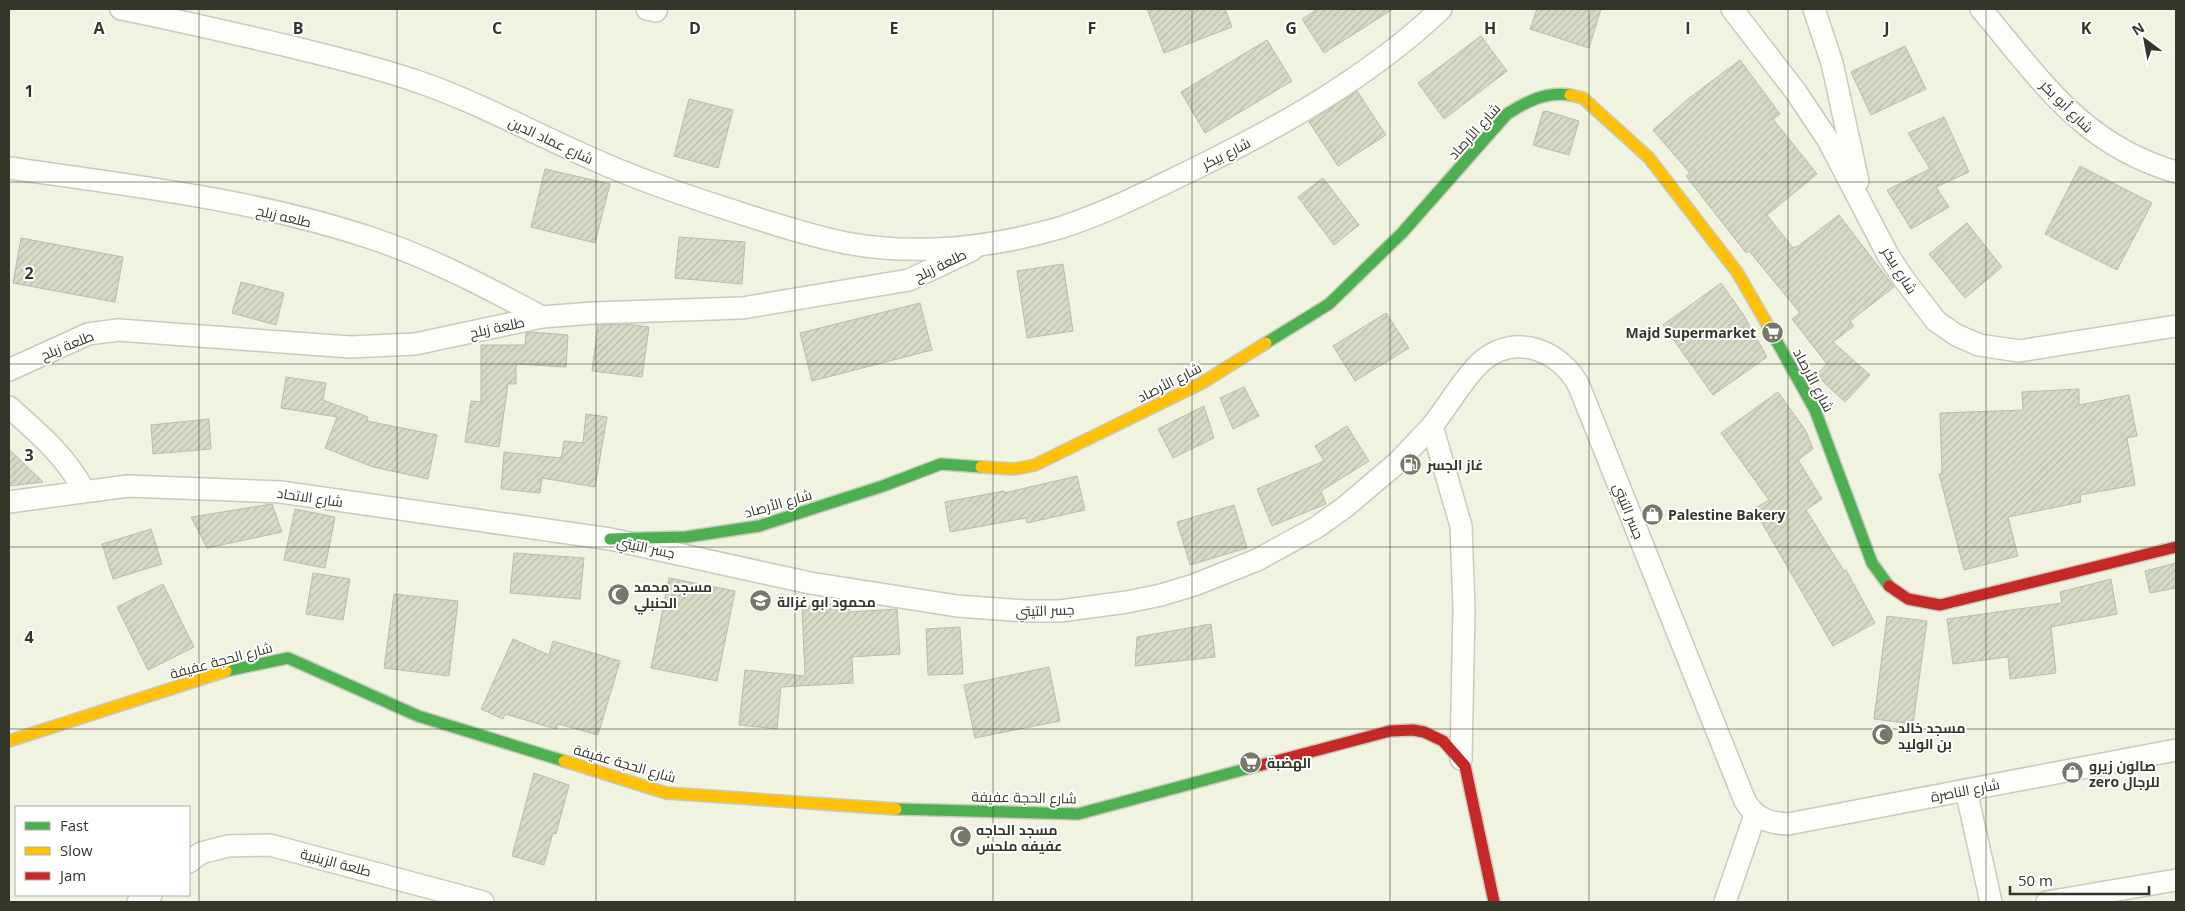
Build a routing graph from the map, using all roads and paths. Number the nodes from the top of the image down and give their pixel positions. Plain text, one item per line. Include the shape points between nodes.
1 (121, 9) edge
2 (1441, 9) edge
3 (1732, 9) edge
4 (1814, 9) edge
5 (1981, 9) edge
6 (9, 168) edge
7 (2176, 172) edge
8 (1863, 205) junction
9 (984, 244) junction
10 (542, 317) junction
11 (2176, 326) edge
12 (9, 370) edge
13 (9, 407) edge
14 (1433, 425) junction
15 (84, 490) junction
16 (9, 502) edge
17 (610, 539) junction
18 (2176, 547) edge
19 (9, 741) edge
20 (2176, 750) edge
21 (1461, 759) junction
22 (1966, 790) junction
23 (1755, 815) junction
24 (190, 861) edge
25 (2176, 880) edge
26 (149, 896) edge
27 (138, 902) edge
28 (483, 902) edge
29 (1494, 902) edge
30 (1725, 902) edge
31 (1991, 902) edge
32 (2047, 902) edge

1 - 9 street, شارع عماد الدين via 340,58 419,82 664,190 802,233 890,248 930,249
2 - 9 street, شارع بيكر via 1370,68 1243,145 1120,205 1057,228
3 - 8 street, شارع بيكر via 1796,92 1828,140
4 - 8 street via 1832,63
5 - 7 street, شارع أبو بكر via 2080,122 2137,159
6 - 10 street, طلعه زبلح via 151,189 282,214 373,239 465,276
8 - 11 street, شارع بيكر via 1888,255 1926,309 1956,335 1979,345 2019,351
9 - 10 street, طلعة زبلح via 909,280 742,308
10 - 12 street, طلعة زبلح via 415,344 350,347 118,330 88,334
13 - 15 street via 69,464
14 - 17 street, جسر التيتي via 1372,486 1288,544 1194,585 1094,607 1026,611 958,606 810,583
14 - 21 street via 1461,526 1464,608
14 - 23 street, جسر التيتي via 1482,361 1502,350 1537,349 1567,366 1579,386 1744,801
15 - 16 street, شارع الاتحاد
15 - 17 street, شارع الاتحاد via 128,486 280,492
17 - 18 street, شارع الأرصاد via 686,537 759,526 941,464 1015,469 1035,466 1202,384 1329,304 1402,233 1507,114 1529,100 1554,94 1583,98 1649,158 1737,272 1815,410 1872,563 1894,592 1916,602 1940,604
19 - 21 street, شارع الحجة عفيفة via 184,684 288,658 418,716 666,793 858,808 1078,814 1390,731 1411,729 1434,735 1454,749
20 - 22 street, شارع الناصرة
21 - 29 street
22 - 23 street, شارع الناصرة via 1788,824 1773,824
22 - 31 street
23 - 30 street
24 - 28 street, طلعة الزينبية via 201,853 228,846 270,845
25 - 32 street
26 - 27 street

